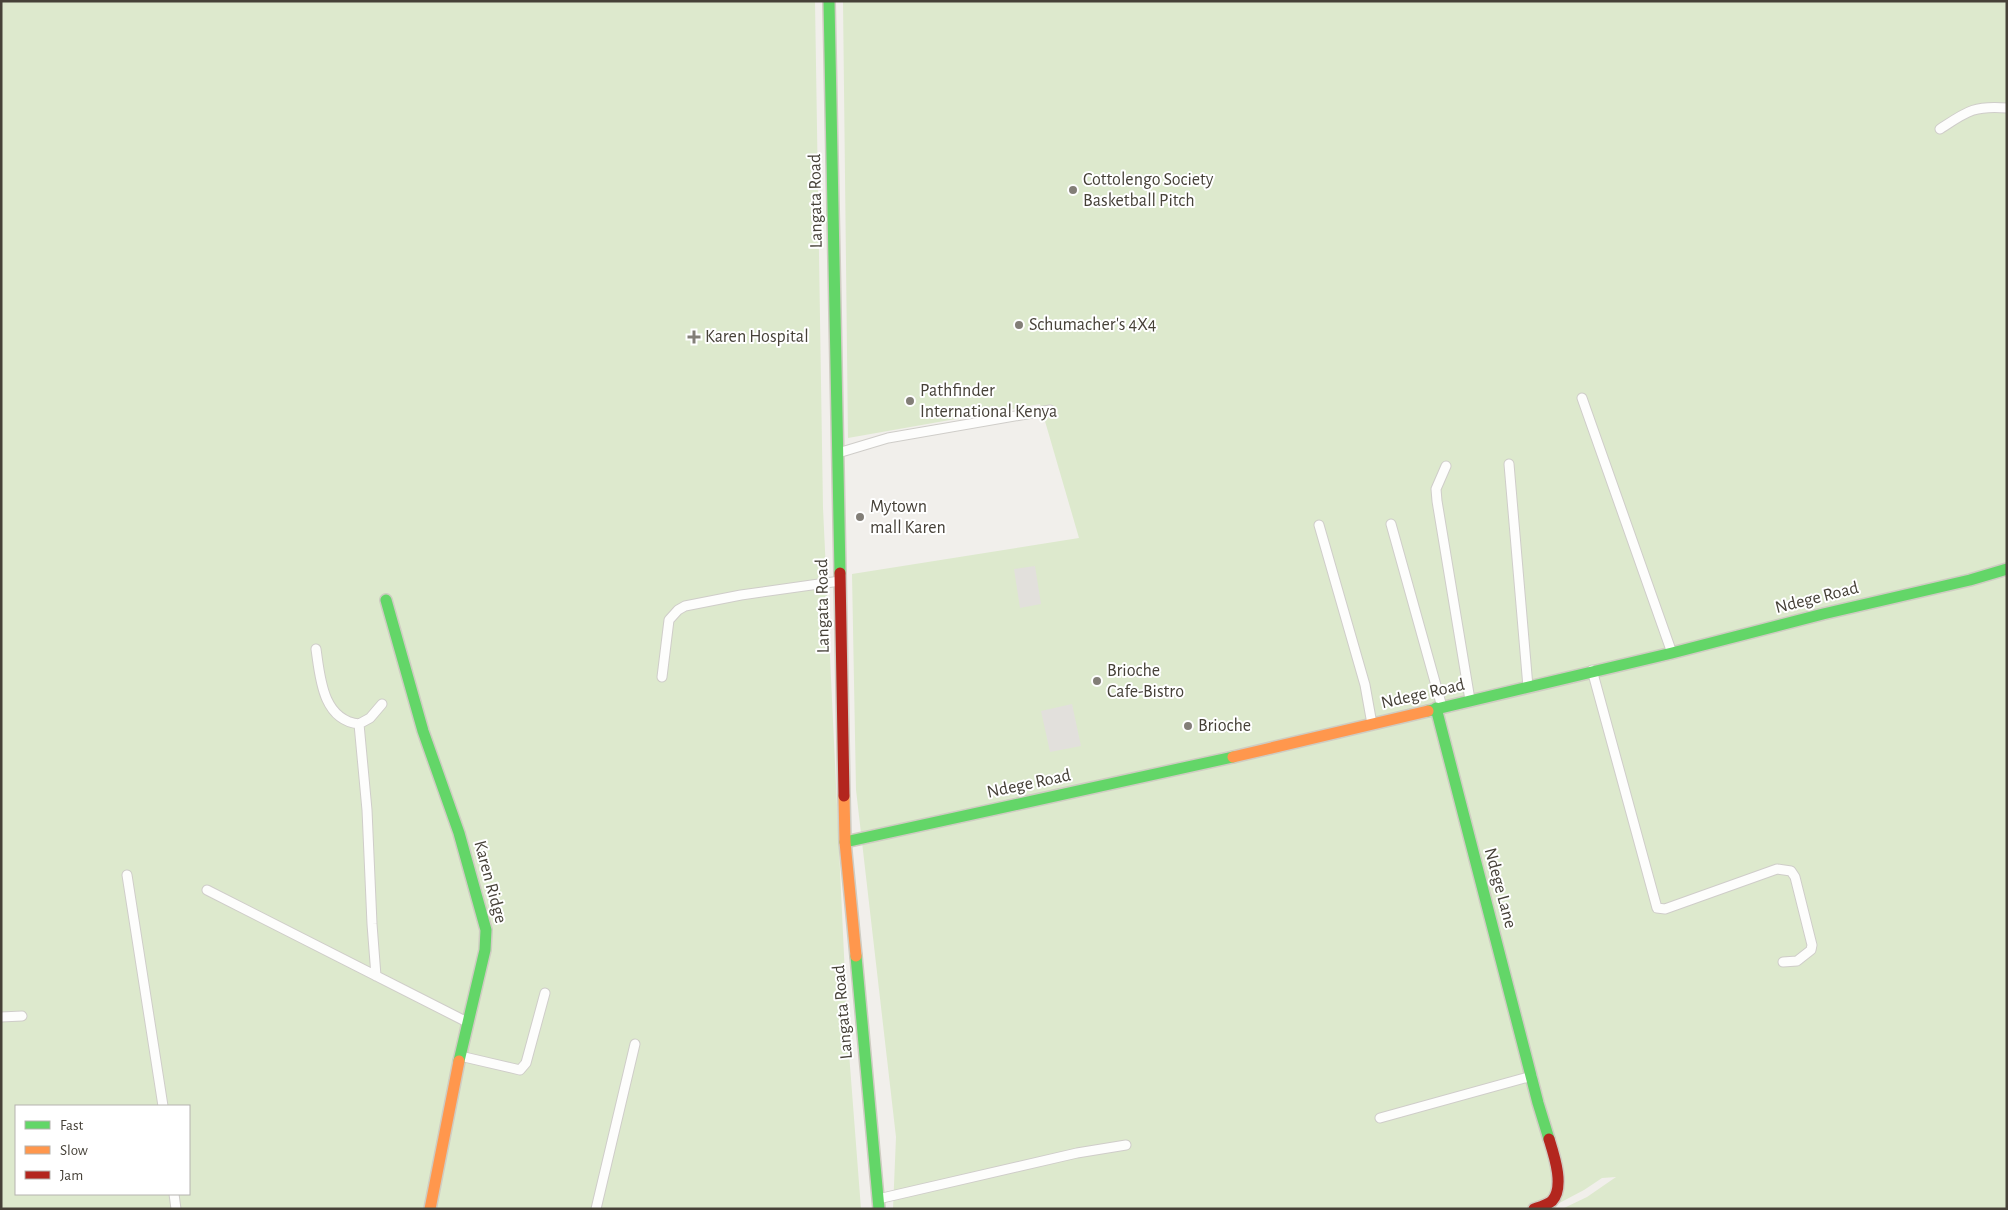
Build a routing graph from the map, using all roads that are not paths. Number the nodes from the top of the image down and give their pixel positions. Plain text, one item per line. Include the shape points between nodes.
1 (829, 1) edge
2 (2007, 108) edge
3 (1940, 129) dead end
4 (1582, 398) dead end
5 (1050, 410) dead end
6 (838, 454) junction
7 (1509, 464) dead end
8 (1446, 466) dead end
9 (1391, 524) dead end
10 (1319, 525) dead end
11 (2007, 569) edge
12 (840, 581) junction
13 (386, 600) dead end
14 (316, 648) dead end
15 (1672, 653) junction
16 (1592, 670) junction
17 (662, 677) dead end
18 (1528, 687) junction
19 (1470, 700) junction
20 (382, 704) dead end
21 (1439, 708) junction
22 (358, 724) junction
23 (1372, 724) junction
24 (845, 842) junction
25 (127, 875) dead end
26 (207, 890) dead end
27 (1783, 962) dead end
28 (376, 976) junction
29 (545, 993) dead end
30 (22, 1016) dead end
31 (1, 1017) edge
32 (467, 1022) junction
33 (635, 1044) dead end
34 (460, 1056) junction
35 (1532, 1076) junction
36 (163, 1105) edge
37 (1380, 1118) dead end
38 (1126, 1145) dead end
39 (174, 1195) edge
40 (879, 1204) edge
41 (176, 1209) edge
42 (430, 1209) edge
43 (596, 1209) edge
44 (1534, 1209) edge

1 - 6 street, Langata Road
2 - 3 street via 1989,106 1972,109
4 - 15 street
5 - 6 street via 888,438
6 - 12 street, Langata Road
7 - 18 street
8 - 19 street via 1436,489 1437,501
9 - 21 street
10 - 23 street via 1365,685
11 - 15 street, Ndege Road
12 - 17 street via 685,606 669,620
12 - 24 street, Langata Road
13 - 32 street, Karen Ridge via 423,731 459,833 486,930 485,950
14 - 22 street via 322,684 330,706 349,723
15 - 16 street, Ndege Road
16 - 18 street, Ndege Road
16 - 27 street via 1657,908 1665,909 1778,869 1791,871 1796,878 1812,945 1811,950 1796,961
18 - 19 street, Ndege Road
19 - 21 street, Ndege Road
20 - 22 street via 370,718
21 - 23 street, Ndege Road
21 - 35 street, Ndege Lane
22 - 28 street via 367,810
23 - 24 street, Ndege Road
24 - 40 street, Langata Road
25 - 36 street
26 - 28 street
28 - 32 street
29 - 34 street via 526,1063 520,1070
30 - 31 street
32 - 34 street, Karen Ridge
33 - 43 street
34 - 42 street, Karen Ridge
35 - 37 street
35 - 44 street, Ndege Lane via 1558,1177 1555,1198
38 - 40 street via 1077,1154
39 - 41 street

